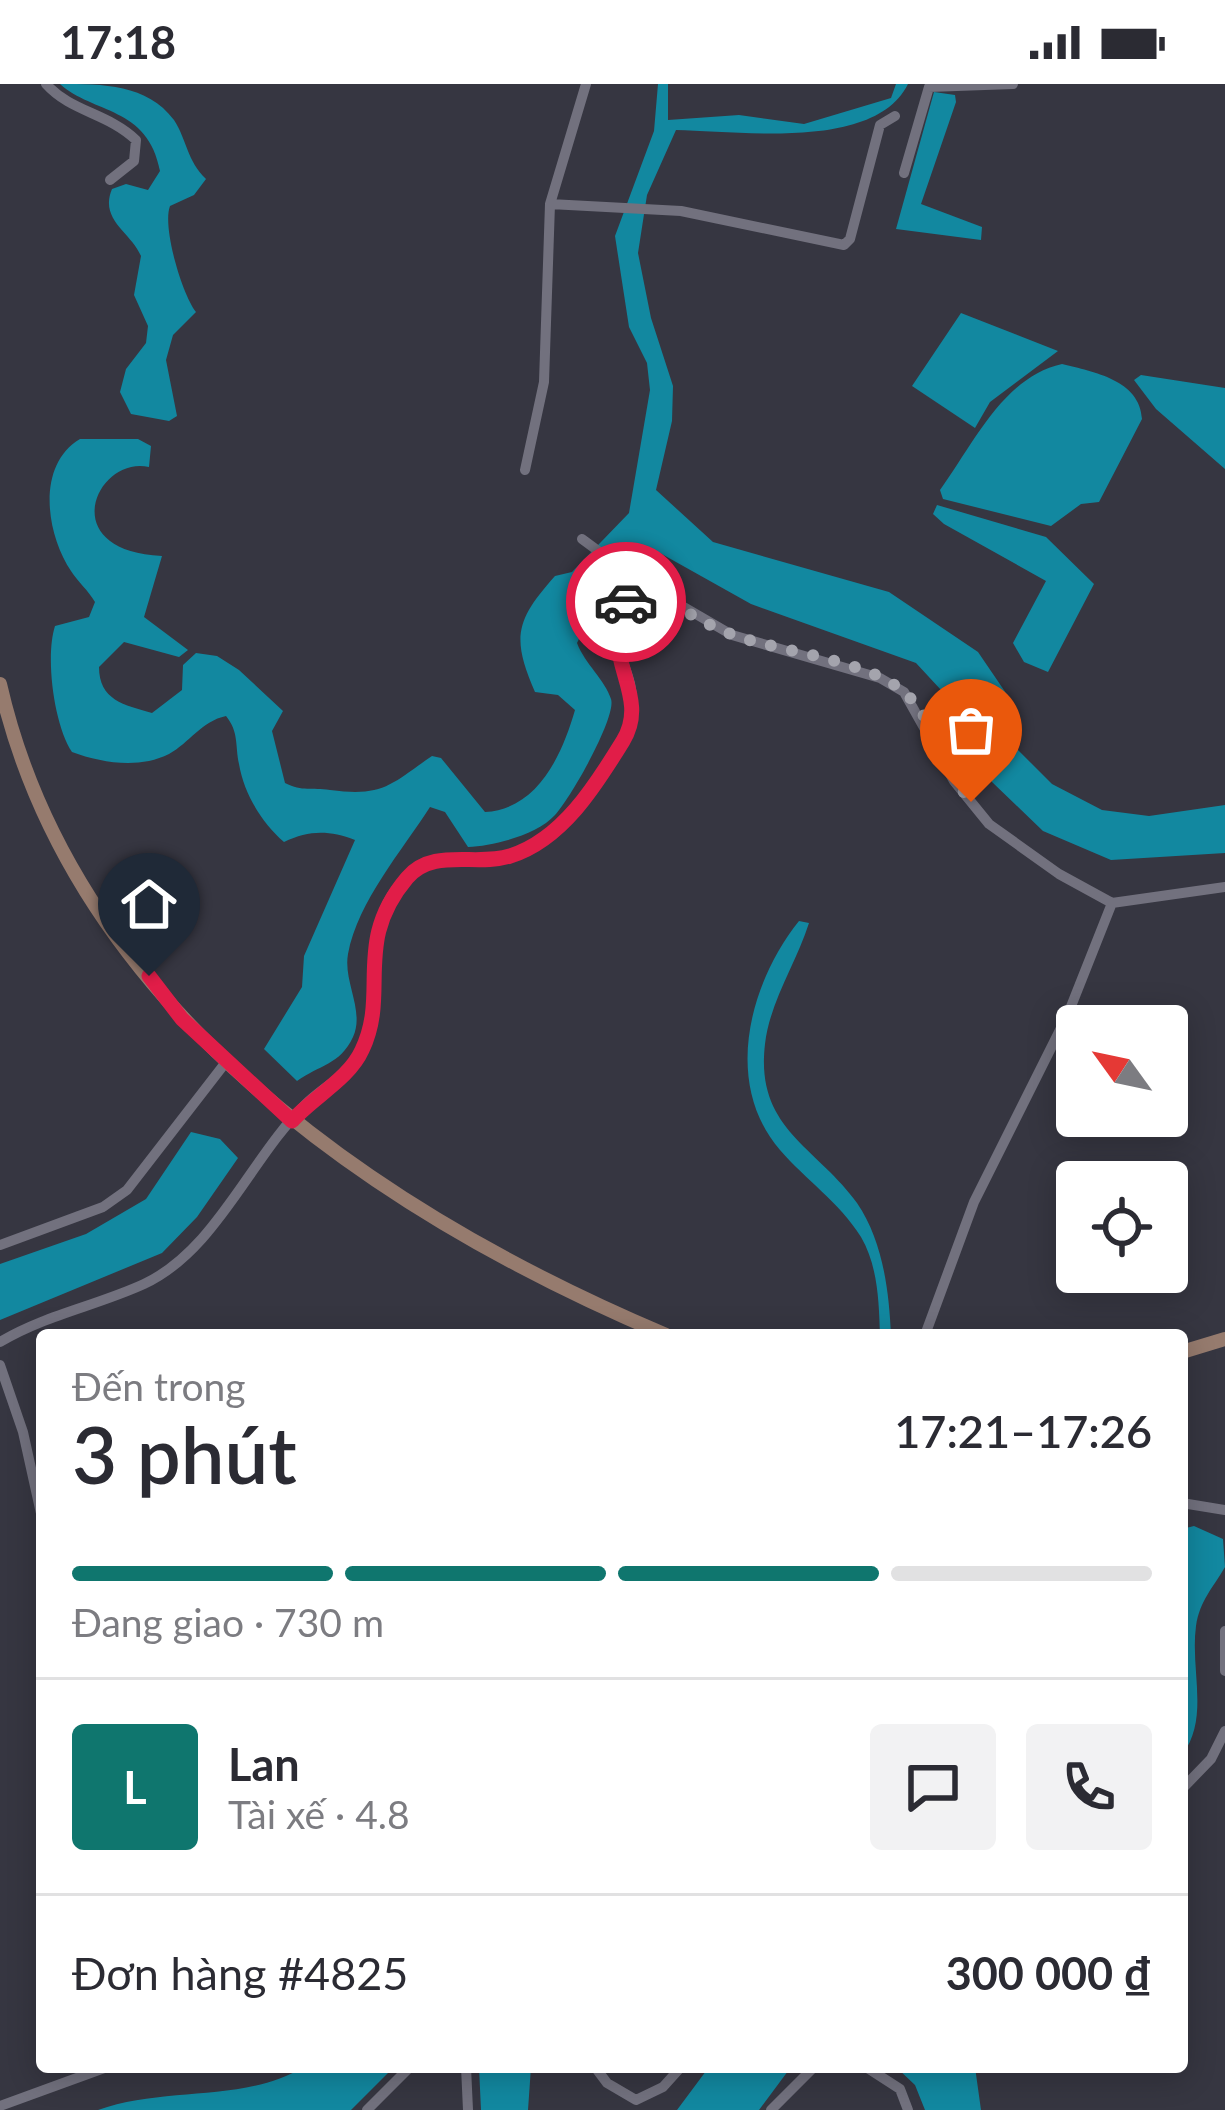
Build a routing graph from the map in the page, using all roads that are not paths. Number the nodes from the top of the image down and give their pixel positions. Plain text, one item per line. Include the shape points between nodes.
1 (46, 84) edge
2 (586, 84) edge
3 (1013, 84) edge
4 (895, 116) dead end
5 (904, 173) dead end
6 (110, 180) dead end
7 (550, 204) junction
8 (525, 470) dead end
9 (587, 542) dead end
10 (639, 581) junction
11 (0, 684) edge
12 (1225, 887) edge
13 (1112, 903) junction
14 (226, 1062) junction
15 (292, 1121) junction
16 (0, 1245) edge
17 (653, 1329) edge
18 (927, 1329) edge
19 (1225, 1339) edge
20 (0, 1342) edge
21 (1188, 1350) edge
22 (0, 1365) edge
23 (36, 1491) edge
24 (1188, 1504) edge
25 (1225, 1510) edge
26 (1225, 1631) edge
27 (1225, 1671) edge
28 (1225, 1731) edge
29 (1188, 1783) edge
30 (91, 2073) edge
31 (404, 2073) edge
32 (466, 2073) edge
33 (600, 2073) edge
34 (676, 2073) edge
35 (808, 2073) edge
36 (875, 2073) edge
37 (0, 2106) edge
38 (367, 2110) edge
39 (468, 2110) edge
40 (771, 2110) edge
41 (908, 2110) edge

1 - 6 street via 136,140 134,161
2 - 7 street
3 - 5 street via 929,87
4 - 7 street via 880,125 847,244 644,207
7 - 8 street via 544,382
9 - 10 street
10 - 13 street via 732,635 904,692 954,781 989,824
10 - 15 street via 614,642 632,700 629,724 595,787 516,855 435,860 410,873 375,937 373,1018 361,1054
11 - 14 street via 14,744 68,864 182,1019
12 - 13 street
13 - 18 street via 1068,1013 974,1202
14 - 15 street
14 - 16 street via 127,1190 103,1207
15 - 17 street via 479,1246
15 - 20 street via 178,1260 146,1283
19 - 21 street
22 - 23 street
24 - 25 street
26 - 27 street
28 - 29 street
30 - 37 street
31 - 38 street
32 - 39 street
33 - 34 street via 636,2100
35 - 40 street
36 - 41 street via 900,2089

